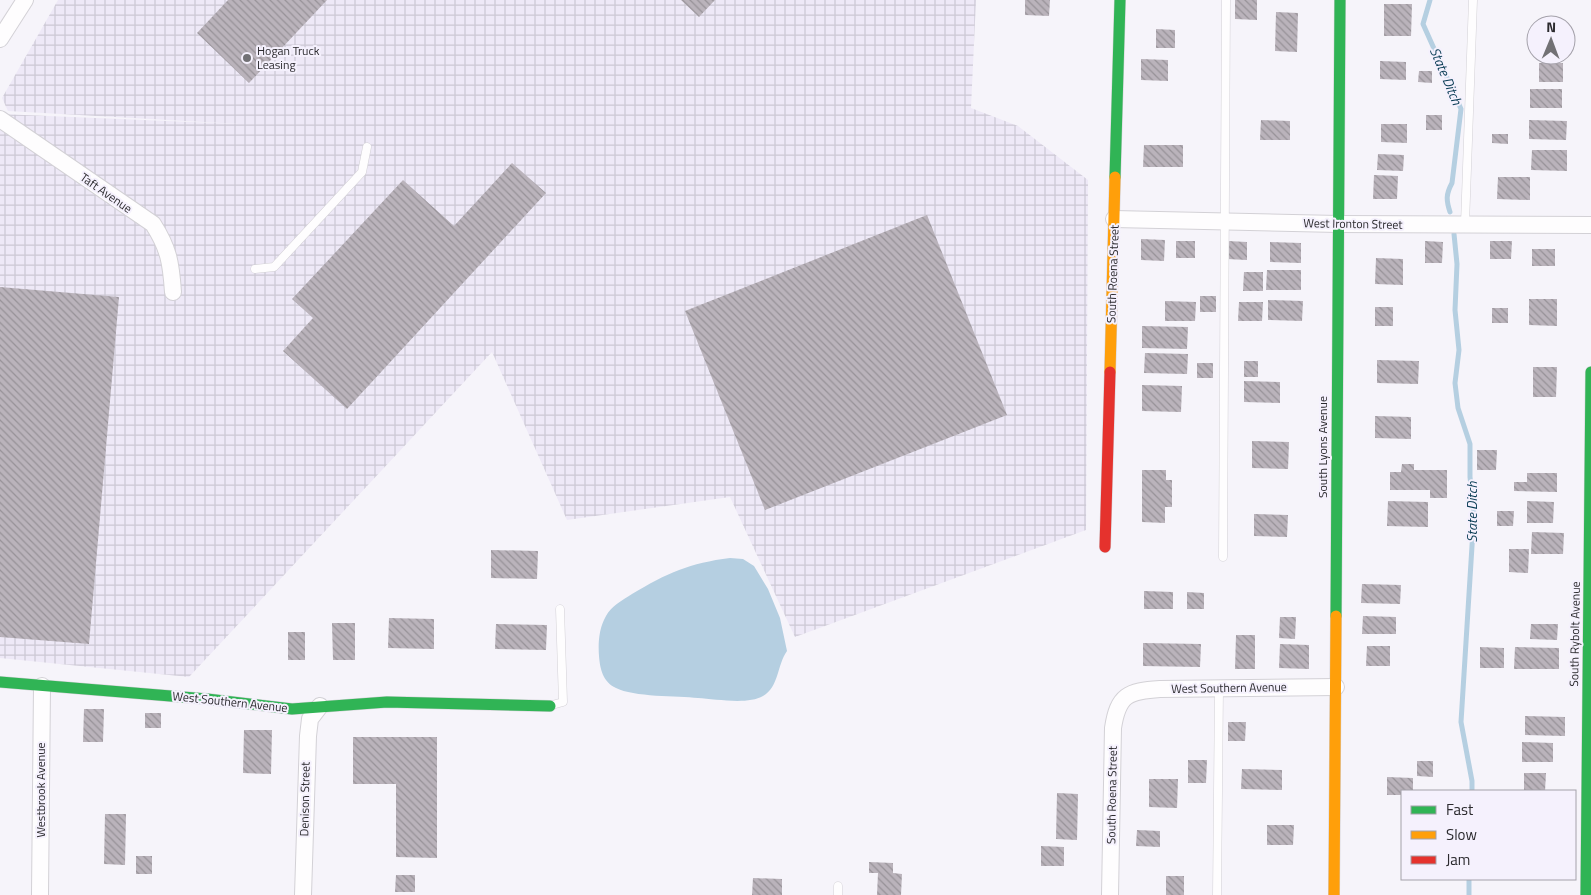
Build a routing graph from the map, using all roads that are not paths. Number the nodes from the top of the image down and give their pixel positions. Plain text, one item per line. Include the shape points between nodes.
1 (25, 0) edge
2 (1120, 0) edge
3 (1226, 0) edge
4 (1340, 0) edge
5 (1473, 0) edge
6 (0, 39) edge
7 (0, 119) edge
8 (367, 147) dead end
9 (1114, 220) junction
10 (1224, 222) junction
11 (1338, 224) junction
12 (1465, 224) junction
13 (1591, 225) edge
14 (255, 268) dead end
15 (173, 292) dead end
16 (1591, 372) edge
17 (1105, 547) dead end
18 (1223, 557) dead end
19 (560, 610) dead end
20 (0, 682) edge
21 (42, 686) junction
22 (1336, 687) junction
23 (1219, 688) junction
24 (1589, 690) edge
25 (1124, 697) joint
26 (320, 706) junction
27 (550, 706) joint
28 (838, 886) dead end
29 (40, 895) edge
30 (303, 895) edge
31 (838, 895) edge
32 (1110, 895) edge
33 (1217, 895) edge
34 (1334, 895) edge
35 (1586, 895) edge

1 - 6 street
2 - 9 street, South Roena Street
3 - 10 lane
4 - 11 street, South Lyons Avenue
5 - 12 lane
7 - 15 street, Taft Avenue via 153,224 171,258
8 - 14 lane via 362,172 274,267
9 - 10 street, West Ironton Street
9 - 17 street, South Roena Street
10 - 11 street, West Ironton Street
10 - 18 lane
11 - 12 street, West Ironton Street
11 - 22 street, South Lyons Avenue
12 - 13 street, West Ironton Street
16 - 24 street, South Rybolt Avenue
19 - 27 lane via 563,702
20 - 21 street, West Southern Avenue
21 - 26 street, West Southern Avenue via 292,709
21 - 29 street, Westbrook Avenue
22 - 23 street, West Southern Avenue
22 - 34 street, South Lyons Avenue
23 - 25 street, West Southern Avenue via 1141,690
23 - 33 lane
24 - 35 street, South Rybolt Avenue
25 - 32 street, South Roena Street via 1113,728
26 - 27 street, West Southern Avenue via 387,702
26 - 30 street, Denison Street via 310,719 306,750
28 - 31 lane

